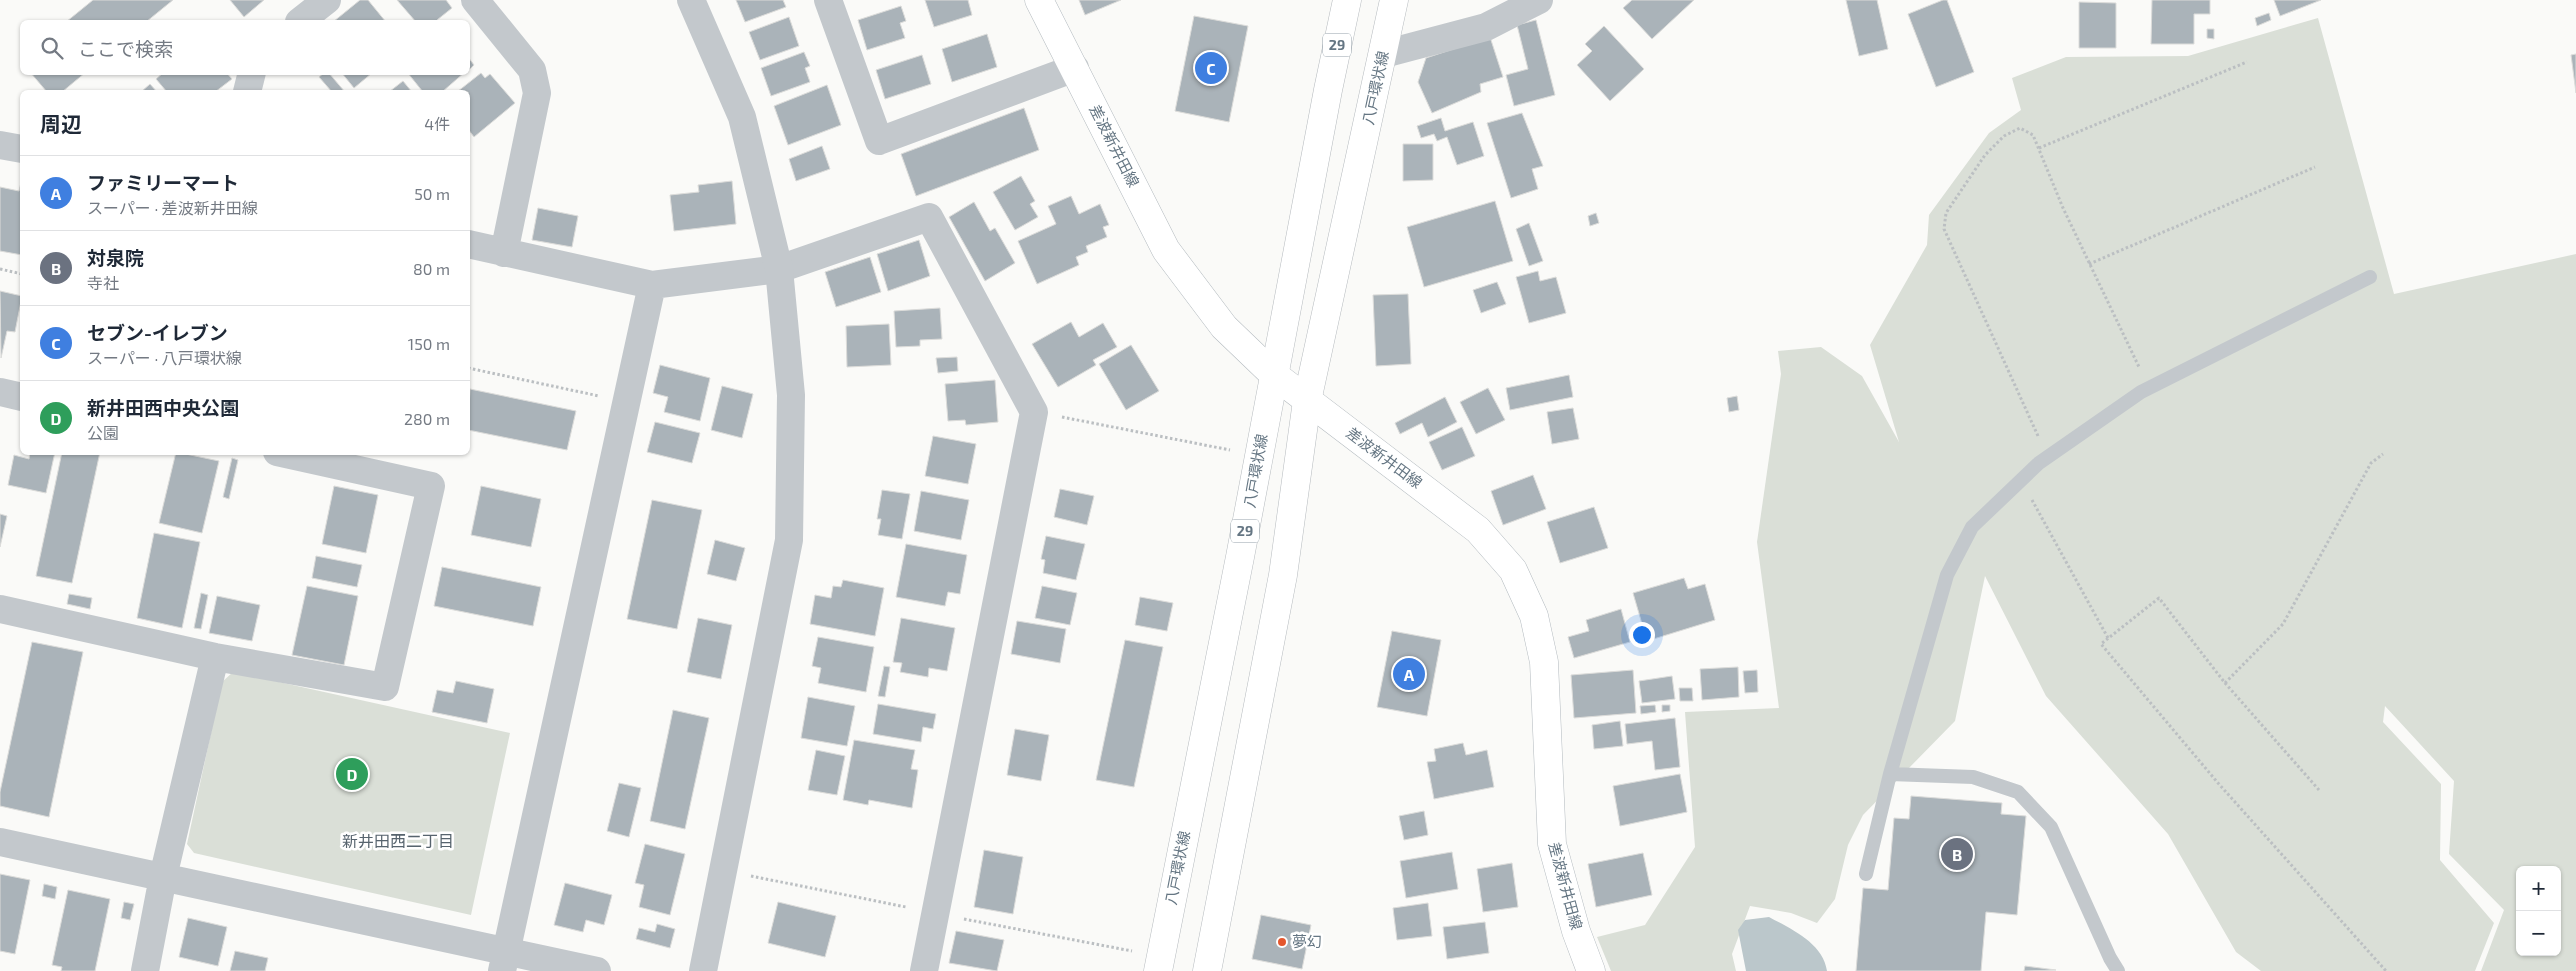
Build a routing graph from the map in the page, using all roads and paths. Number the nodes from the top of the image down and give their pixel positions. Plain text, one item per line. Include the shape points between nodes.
1 (327, 0) edge
2 (475, 0) edge
3 (691, 0) edge
4 (828, 0) edge
5 (1038, 0) edge
6 (1347, 0) edge
7 (1394, 0) edge
8 (1539, 0) edge
9 (302, 20) edge
10 (1384, 54) junction
11 (2247, 62) dead end
12 (1074, 68) junction
13 (251, 75) edge
14 (248, 90) edge
15 (0, 145) edge
16 (2039, 148) junction
17 (20, 149) edge
18 (2315, 166) dead end
19 (470, 244) edge
20 (504, 253) junction
21 (2089, 264) junction
22 (0, 269) edge
23 (779, 269) junction
24 (20, 274) edge
25 (2370, 277) dead end
26 (652, 285) junction
27 (470, 368) edge
28 (1273, 374) junction
29 (2149, 388) junction
30 (0, 392) edge
31 (20, 397) edge
32 (1307, 401) junction
33 (597, 406) dead end
34 (1034, 412) junction
35 (1230, 450) dead end
36 (2383, 454) dead end
37 (291, 455) edge
38 (2048, 457) junction
39 (2021, 480) junction
40 (0, 609) edge
41 (2108, 638) junction
42 (216, 656) junction
43 (2225, 683) junction
44 (1890, 774) junction
45 (2319, 790) dead end
46 (0, 842) edge
47 (1866, 874) dead end
48 (163, 878) junction
49 (504, 960) edge
50 (144, 971) edge
51 (596, 971) edge
52 (703, 971) edge
53 (924, 971) edge
54 (1158, 971) edge
55 (1206, 971) edge
56 (1591, 971) edge
57 (2118, 971) edge
58 (2386, 971) edge

1 - 9 street
2 - 20 street via 532,70 537,93
3 - 23 street via 742,117
4 - 12 street via 879,141
5 - 12 main road, 差波新井田線
6 - 28 main road, 八戸環状線 / 29
7 - 10 main road, 八戸環状線
8 - 10 street via 1486,27
10 - 32 main road, 八戸環状線
11 - 16 path
12 - 28 main road, 差波新井田線 via 1166,250 1224,326
13 - 14 street
15 - 17 street
16 - 21 path via 2062,208
16 - 38 path via 2033,135 2020,128 2004,136 1985,155 1946,213 1944,229
18 - 21 path
19 - 20 street
20 - 26 street
21 - 29 path
22 - 24 path
23 - 26 street
23 - 34 street via 929,217
23 - 52 street via 790,396 789,540
25 - 29 lane
26 - 49 street
27 - 33 path via 599,396
28 - 32 main road, 差波新井田線
28 - 54 main road, 八戸環状線 / 29
29 - 38 lane
30 - 31 street
32 - 55 main road, 八戸環状線 via 1283,575
32 - 56 main road, 差波新井田線 via 1478,530 1513,570 1534,616 1544,662 1552,844 1576,931
34 - 35 path
34 - 53 street
36 - 43 path via 2371,463 2282,624
37 - 42 street via 431,486 385,687
38 - 39 lane
39 - 41 path
39 - 44 lane via 1972,526 1947,575
40 - 42 street
41 - 43 path via 2159,598
41 - 58 path via 2101,644 2218,783
42 - 48 street
43 - 45 path
44 - 47 lane
44 - 57 lane via 1973,777 2018,792 2051,827
46 - 48 street
48 - 49 street
48 - 50 street
49 - 51 street

